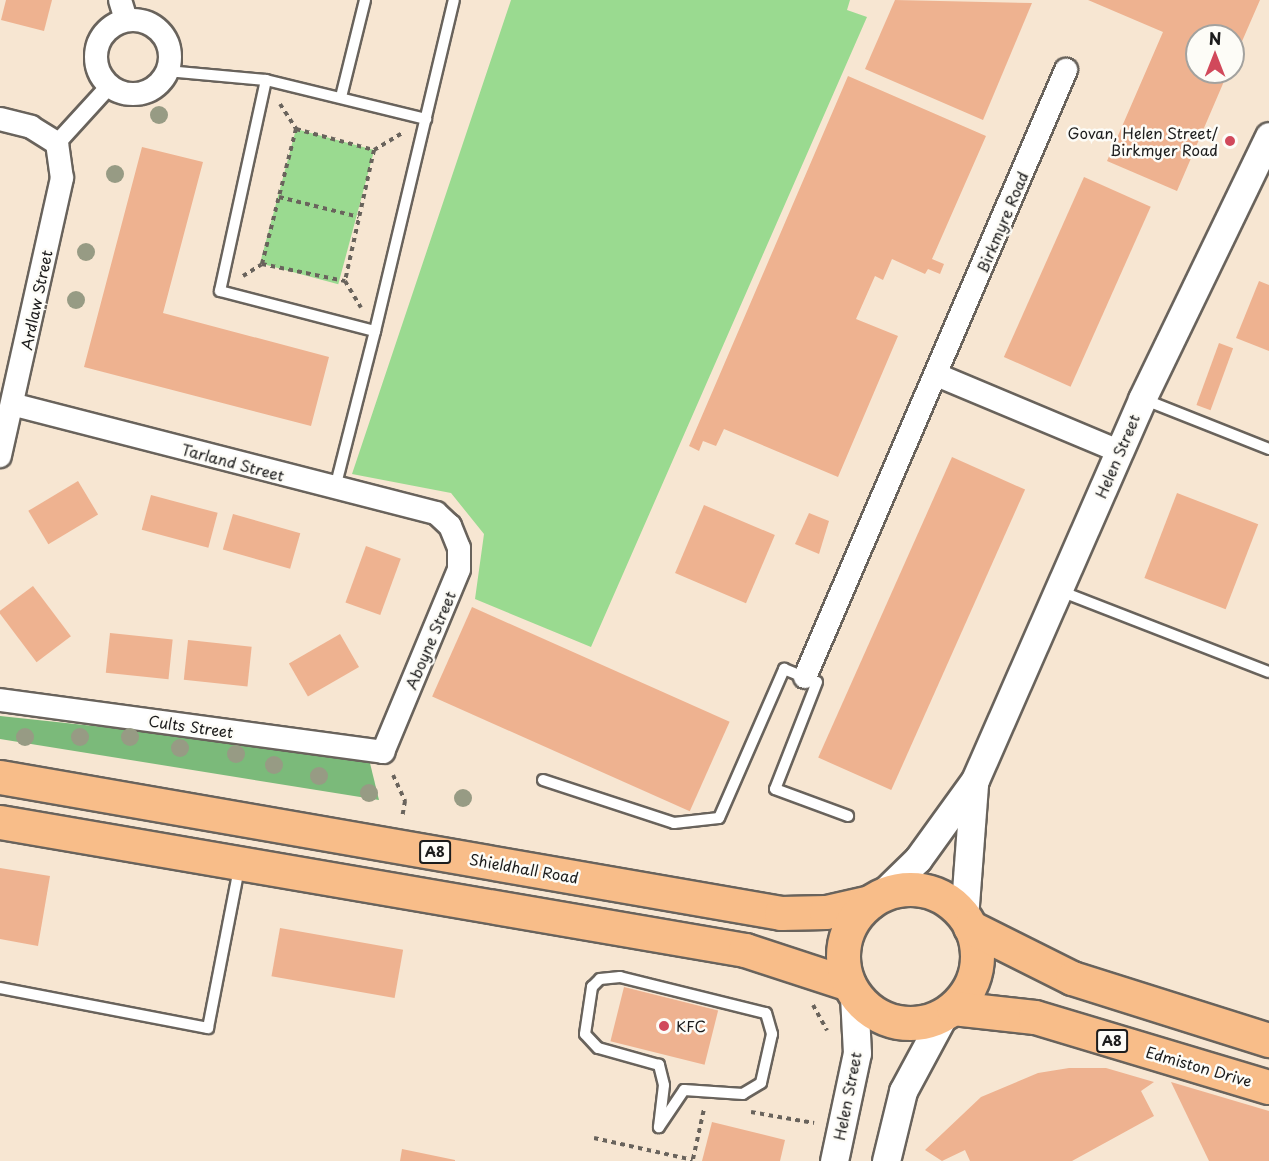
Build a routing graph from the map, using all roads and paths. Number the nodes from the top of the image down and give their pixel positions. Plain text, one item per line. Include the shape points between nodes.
1 (365, 0) edge
2 (454, 0) edge
3 (123, 10) edge
4 (1066, 69) dead end
5 (167, 71) junction
6 (266, 80) junction
7 (110, 85) junction
8 (340, 97) junction
9 (426, 119) junction
10 (0, 120) edge
11 (296, 129) junction
12 (1269, 136) edge
13 (57, 143) junction
14 (279, 197) junction
15 (359, 217) junction
16 (262, 264) junction
17 (345, 281) junction
18 (220, 291) junction
19 (375, 331) junction
20 (938, 375) junction
21 (1142, 399) junction
22 (13, 404) junction
23 (1269, 449) edge
24 (1119, 451) junction
25 (0, 456) edge
26 (335, 489) junction
27 (450, 526) joint
28 (1060, 591) junction
29 (1269, 672) edge
30 (805, 677) junction
31 (0, 700) edge
32 (383, 752) junction
33 (0, 777) edge
34 (543, 780) dead end
35 (975, 780) junction
36 (848, 816) dead end
37 (0, 822) edge
38 (364, 840) junction
39 (397, 845) junction
40 (239, 864) junction
41 (357, 884) junction
42 (875, 899) junction
43 (967, 923) junction
44 (0, 988) edge
45 (852, 989) junction
46 (808, 1000) dead end
47 (949, 1011) junction
48 (830, 1035) dead end
49 (1269, 1040) edge
50 (1269, 1087) edge
51 (716, 1105) dead end
52 (739, 1109) dead end
53 (820, 1113) dead end
54 (818, 1124) junction
55 (659, 1127) joint
56 (816, 1133) dead end
57 (594, 1138) dead end
58 (693, 1160) edge
59 (834, 1161) edge
60 (886, 1161) edge

1 - 8 lane
2 - 9 lane
3 - 5 street via 148,23 165,38
3 - 7 street via 96,54
4 - 20 street, Birkmyre Road
5 - 6 lane
5 - 7 street via 142,92
6 - 8 lane
6 - 11 path
6 - 18 lane
7 - 13 street
8 - 9 lane
9 - 19 lane
10 - 13 street via 31,127
11 - 14 path
11 - 15 path via 374,150
12 - 21 street, Helen Street
13 - 22 street, Ardlaw Street via 62,178
14 - 15 path
14 - 16 path
15 - 17 path
16 - 17 path
16 - 18 path
17 - 19 path
18 - 19 lane
19 - 26 lane
20 - 24 street
20 - 30 street, Birkmyre Road
21 - 23 lane
21 - 24 street, Helen Street
22 - 25 street, Ardlaw Street
22 - 26 street, Tarland Street
24 - 28 street, Helen Street
26 - 27 street, Tarland Street via 436,513
27 - 32 street, Aboyne Street via 459,569
28 - 29 lane
28 - 35 street, Helen Street
30 - 34 lane via 784,669 719,818 674,823
30 - 36 lane via 817,682 776,789
31 - 32 street, Cults Street
32 - 39 path via 405,801
33 - 38 main road, Shieldhall Road / A8
35 - 42 street, Helen Street via 918,859
35 - 43 street, Helen Street
37 - 40 main road
38 - 39 main road, Shieldhall Road / A8
38 - 41 main road
39 - 42 main road, Shieldhall Road / A8 via 781,913 826,912
40 - 41 main road
40 - 44 lane via 208,1028
41 - 45 main road via 745,950
42 - 43 main road via 921,890 941,897
42 - 45 main road via 850,926 844,946
43 - 47 main road via 976,968
43 - 49 main road via 1072,978
45 - 47 main road via 888,1020 910,1023
45 - 59 street, Helen Street via 857,1053
46 - 48 path
47 - 50 main road, Edmiston Drive / A8 via 1035,1017
47 - 60 street via 903,1091
51 - 58 path via 705,1103
52 - 54 path
53 - 54 path
54 - 56 path
55 - 55 lane via 664,1085 659,1065 598,1048 585,1034 592,987 600,979 620,977 757,1006 771,1022 761,1083 754,1090 734,1095 684,1090
57 - 58 path

